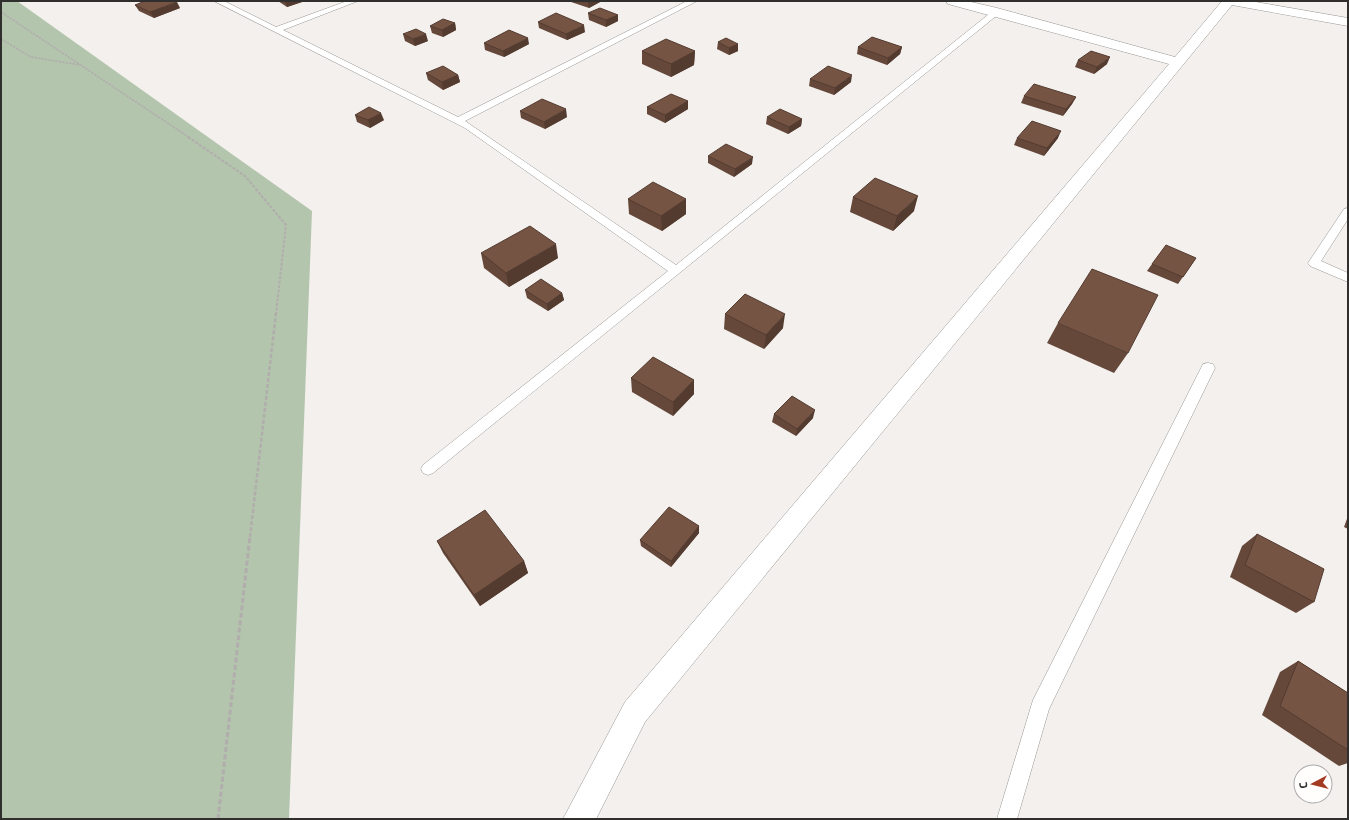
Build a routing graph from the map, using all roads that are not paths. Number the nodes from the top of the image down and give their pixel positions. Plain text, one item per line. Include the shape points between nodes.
1 (218, 1) edge
2 (354, 1) edge
3 (693, 1) edge
4 (952, 1) edge
5 (1227, 4) edge
6 (997, 12) junction
7 (1348, 22) edge
8 (278, 29) junction
9 (1179, 62) junction
10 (458, 120) junction
11 (1348, 211) edge
12 (676, 271) junction
13 (1348, 278) edge
14 (1208, 368) dead end
15 (428, 469) dead end
16 (579, 819) edge
17 (1006, 819) edge

1 - 8 lane
2 - 8 lane
3 - 10 lane
4 - 6 street
5 - 7 street
5 - 9 street
6 - 9 street
6 - 12 lane
8 - 10 lane
9 - 16 street via 635,712
10 - 12 lane
11 - 13 lane via 1314,263
12 - 15 lane
14 - 17 lane via 1040,707

